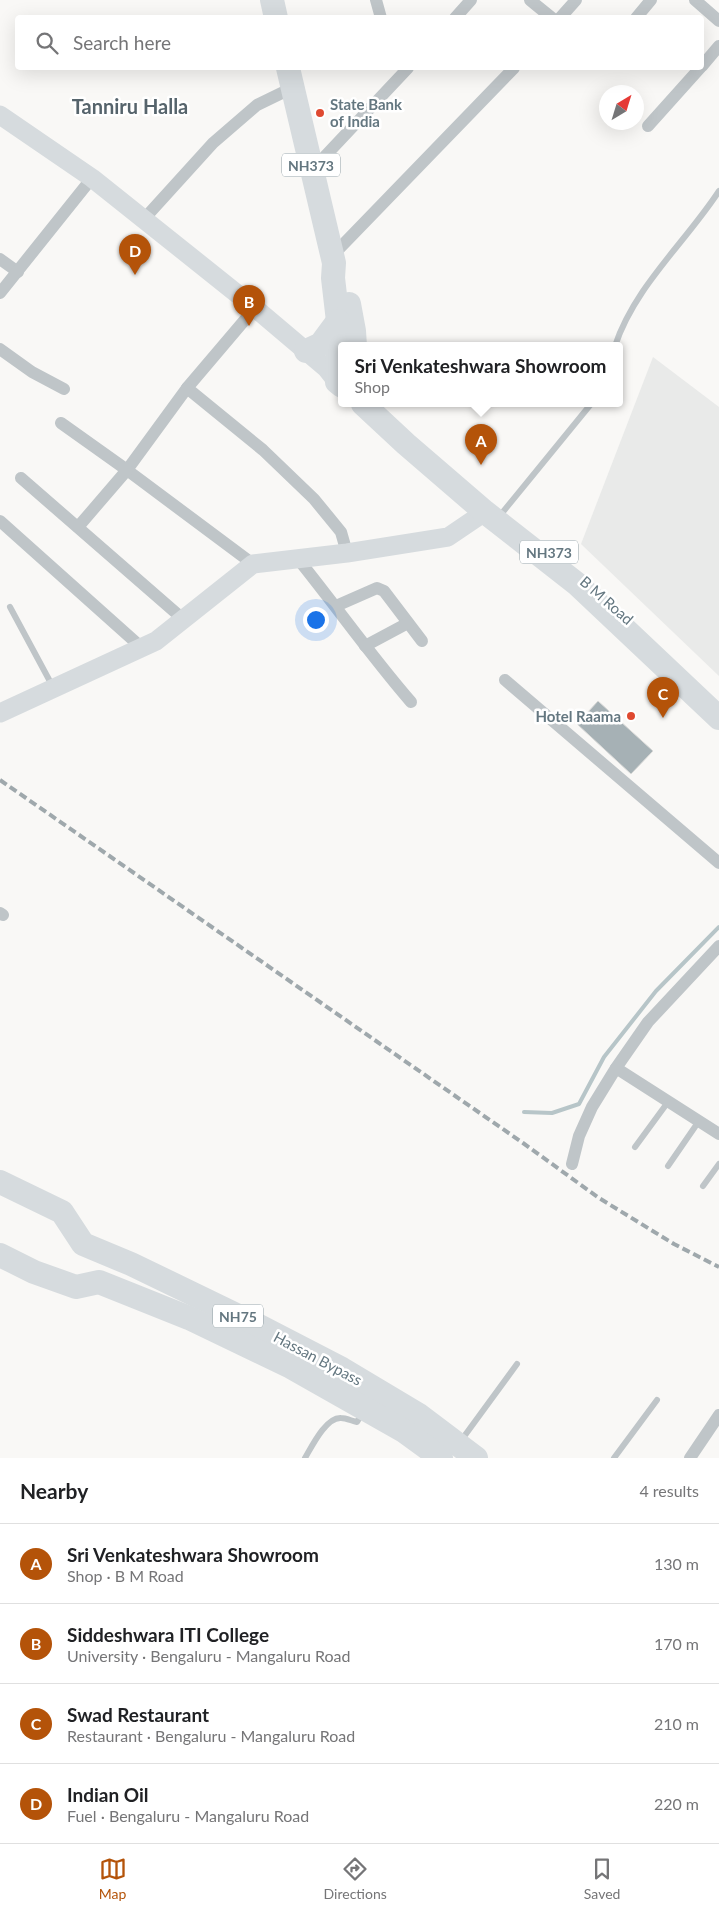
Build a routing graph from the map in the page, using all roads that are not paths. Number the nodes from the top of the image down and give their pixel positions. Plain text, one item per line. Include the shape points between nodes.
1 (272, 0) edge
2 (376, 0) edge
3 (471, 0) edge
4 (530, 0) edge
5 (576, 0) edge
6 (651, 0) edge
7 (695, 0) edge
8 (275, 15) edge
9 (379, 15) edge
10 (458, 15) edge
11 (548, 15) edge
12 (563, 15) edge
13 (638, 15) edge
14 (719, 21) edge
15 (719, 46) edge
16 (704, 64) edge
17 (393, 70) edge
18 (406, 70) edge
19 (512, 70) edge
20 (698, 70) edge
21 (290, 78) edge
22 (396, 81) junction
23 (1, 118) edge
24 (648, 126) dead end
25 (312, 170) junction
26 (92, 178) junction
27 (719, 190) edge
28 (144, 219) junction
29 (0, 259) edge
30 (333, 259) junction
31 (18, 272) junction
32 (0, 293) edge
33 (254, 308) junction
34 (338, 321) junction
35 (356, 342) edge
36 (616, 342) edge
37 (0, 349) edge
38 (306, 351) junction
39 (337, 376) edge
40 (187, 388) junction
41 (64, 390) dead end
42 (378, 407) edge
43 (588, 407) edge
44 (61, 423) dead end
45 (127, 470) junction
46 (21, 478) dead end
47 (494, 513) junction
48 (0, 521) edge
49 (78, 527) junction
50 (347, 553) junction
51 (298, 559) junction
52 (253, 564) junction
53 (336, 606) junction
54 (10, 607) dead end
55 (183, 619) junction
56 (408, 623) junction
57 (422, 641) dead end
58 (366, 646) junction
59 (141, 648) junction
60 (505, 680) dead end
61 (54, 688) junction
62 (719, 701) edge
63 (411, 702) dead end
64 (0, 713) edge
65 (719, 718) edge
66 (719, 863) edge
67 (719, 946) edge
68 (616, 1068) junction
69 (668, 1102) junction
70 (699, 1121) junction
71 (719, 1134) edge
72 (636, 1147) dead end
73 (572, 1164) dead end
74 (719, 1164) edge
75 (668, 1166) dead end
76 (0, 1182) edge
77 (703, 1186) dead end
78 (0, 1255) edge
79 (517, 1364) dead end
80 (657, 1400) dead end
81 (364, 1409) junction
82 (719, 1416) edge
83 (459, 1453) edge
84 (305, 1458) edge
85 (614, 1458) edge
86 (690, 1458) edge

1 - 8 highway
2 - 9 street
3 - 10 street
4 - 11 street
5 - 12 street
6 - 13 street
7 - 14 street
15 - 16 street
17 - 22 street
18 - 22 street
19 - 30 street
20 - 24 street
21 - 25 highway, NH373
21 - 28 street via 213,143
22 - 25 street
23 - 26 main road
25 - 30 highway, NH373
26 - 28 main road
26 - 31 street
27 - 36 lane via 644,290
28 - 33 main road
29 - 31 street
30 - 34 highway, NH373
30 - 35 highway, NH373 via 341,273
31 - 32 street
33 - 38 main road
33 - 40 street
34 - 38 highway via 321,344
34 - 39 highway, NH373
37 - 41 street
38 - 39 main road
40 - 45 street
40 - 50 street via 263,450 314,500 341,532
42 - 47 highway, B M Road / NH373
43 - 47 lane
44 - 45 street
45 - 49 street
45 - 52 street
46 - 49 street
47 - 50 main road via 448,537
47 - 62 highway, B M Road / NH373 via 593,586
47 - 65 highway, NH373 via 577,584
48 - 59 street
49 - 55 street
50 - 51 main road
51 - 52 main road
51 - 53 street
52 - 55 main road
53 - 56 street via 377,588 384,591
53 - 58 street
54 - 61 lane
55 - 59 main road via 156,641
56 - 57 street
56 - 58 street
58 - 63 street
59 - 61 main road
60 - 66 street
61 - 64 main road
67 - 68 street via 648,1022
68 - 69 street
68 - 73 street via 592,1107 579,1136
69 - 70 street
69 - 72 lane
70 - 71 street
70 - 75 lane
74 - 77 lane
76 - 83 highway, Hassan Bypass / NH75 via 62,1212 83,1244 255,1324 342,1369 419,1416
78 - 81 highway, Hassan Bypass / NH75 via 34,1272 76,1286 99,1282 189,1318 291,1367
79 - 83 lane
80 - 85 lane
81 - 83 highway, Hassan Bypass / NH75 via 404,1431
81 - 84 lane via 357,1422 341,1418 329,1422
82 - 86 street

